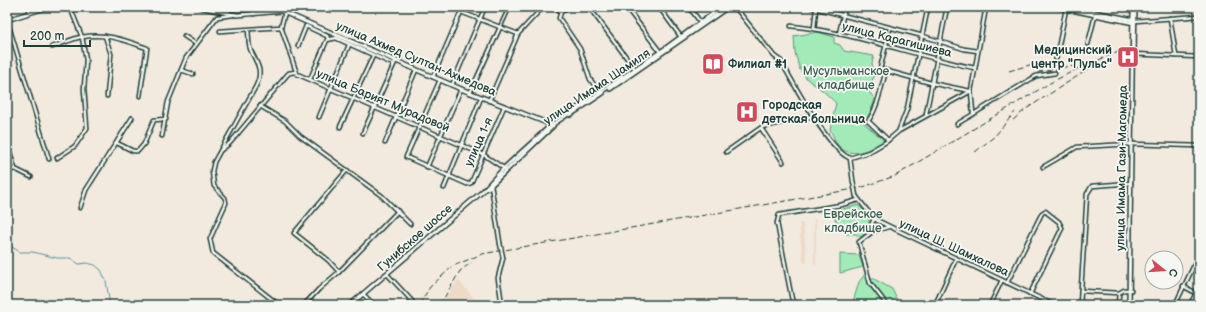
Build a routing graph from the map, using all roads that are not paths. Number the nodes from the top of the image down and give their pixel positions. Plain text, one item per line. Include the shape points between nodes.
1 (29, 7) edge
2 (48, 7) edge
3 (70, 7) edge
4 (200, 7) edge
5 (228, 7) edge
6 (253, 7) edge
7 (463, 7) edge
8 (485, 7) edge
9 (505, 7) edge
10 (514, 7) edge
11 (543, 7) edge
12 (556, 7) edge
13 (568, 7) edge
14 (589, 7) edge
15 (626, 7) edge
16 (659, 7) edge
17 (689, 7) edge
18 (722, 7) edge
19 (728, 7) edge
20 (735, 7) edge
21 (811, 7) edge
22 (845, 7) edge
23 (920, 7) edge
24 (946, 7) edge
25 (986, 7) edge
26 (1057, 7) edge
27 (1134, 7) edge
28 (816, 8) edge
29 (928, 8) edge
30 (1068, 8) edge
31 (274, 9) edge
32 (1075, 9) edge
33 (508, 10) junction
34 (30, 12) junction
35 (286, 12) junction
36 (461, 12) junction
37 (561, 12) junction
38 (228, 13) junction
39 (237, 14) junction
40 (254, 14) junction
41 (844, 15) junction
42 (1095, 16) junction
43 (1199, 16) edge
44 (1170, 18) junction
45 (480, 19) junction
46 (7, 20) edge
47 (308, 22) junction
48 (1134, 22) junction
49 (701, 23) junction
50 (281, 26) junction
51 (306, 26) junction
52 (791, 26) dead end
53 (500, 28) junction
54 (814, 28) junction
55 (890, 28) junction
56 (248, 30) junction
57 (220, 31) dead end
58 (518, 34) junction
59 (839, 34) junction
60 (105, 36) junction
61 (184, 36) dead end
62 (923, 36) junction
63 (82, 37) junction
64 (337, 37) junction
65 (681, 37) junction
66 (328, 39) junction
67 (940, 43) junction
68 (196, 44) junction
69 (1088, 44) dead end
70 (350, 45) junction
71 (298, 46) dead end
72 (886, 46) junction
73 (52, 47) dead end
74 (978, 51) junction
75 (661, 53) junction
76 (1133, 54) junction
77 (918, 55) junction
78 (373, 56) junction
79 (1176, 56) junction
80 (1199, 57) edge
81 (1056, 59) dead end
82 (936, 60) junction
83 (394, 62) junction
84 (975, 68) junction
85 (635, 69) junction
86 (181, 70) junction
87 (416, 70) junction
88 (886, 71) junction
89 (296, 72) junction
90 (193, 74) dead end
91 (1055, 74) dead end
92 (433, 77) junction
93 (913, 78) junction
94 (310, 79) junction
95 (440, 80) junction
96 (931, 83) junction
97 (452, 85) junction
98 (332, 88) junction
99 (461, 89) junction
100 (971, 91) junction
101 (470, 93) junction
102 (600, 93) junction
103 (107, 96) dead end
104 (140, 96) dead end
105 (354, 98) junction
106 (481, 98) junction
107 (489, 101) junction
108 (260, 106) junction
109 (375, 107) junction
110 (504, 107) junction
111 (973, 113) junction
112 (925, 115) junction
113 (319, 116) dead end
114 (396, 116) junction
115 (813, 116) junction
116 (132, 118) dead end
117 (166, 119) junction
118 (957, 124) dead end
119 (419, 126) junction
120 (340, 127) dead end
121 (549, 127) junction
122 (761, 128) junction
123 (899, 131) junction
124 (363, 133) dead end
125 (162, 136) dead end
126 (441, 136) junction
127 (888, 140) junction
128 (7, 143) edge
129 (118, 143) junction
130 (385, 143) dead end
131 (1132, 144) junction
132 (463, 145) junction
133 (1199, 146) edge
134 (221, 150) junction
135 (726, 152) dead end
136 (484, 155) junction
137 (57, 158) dead end
138 (850, 158) junction
139 (49, 159) dead end
140 (783, 162) dead end
141 (427, 167) junction
142 (1043, 167) dead end
143 (505, 168) junction
144 (15, 169) junction
145 (347, 170) junction
146 (7, 171) edge
147 (31, 178) dead end
148 (449, 178) junction
149 (1131, 183) junction
150 (490, 184) junction
151 (444, 188) dead end
152 (858, 200) junction
153 (80, 208) dead end
154 (398, 211) junction
155 (874, 219) junction
156 (410, 224) dead end
157 (888, 226) junction
158 (872, 232) junction
159 (1199, 255) edge
160 (956, 259) junction
161 (339, 272) junction
162 (387, 274) junction
163 (1002, 280) junction
164 (1007, 283) junction
165 (1184, 284) edge
166 (1184, 287) edge
167 (1199, 287) edge
168 (1130, 290) junction
169 (1181, 290) edge
170 (1081, 292) junction
171 (1120, 293) junction
172 (1196, 293) junction
173 (364, 294) junction
174 (1030, 294) junction
175 (412, 300) dead end
176 (279, 305) edge
177 (304, 305) edge
178 (350, 305) edge
179 (374, 305) edge
180 (502, 305) edge
181 (793, 305) edge
182 (887, 305) edge
183 (935, 305) edge
184 (990, 305) edge
185 (1054, 305) edge
186 (1080, 305) edge
187 (1118, 305) edge
188 (1130, 305) edge
189 (1175, 305) edge
190 (1190, 305) edge

1 - 34 street
2 - 34 main road
3 - 63 street
4 - 38 main road
5 - 38 street
6 - 40 street
7 - 36 street
8 - 45 street
9 - 33 street
10 - 33 street
11 - 58 street
12 - 37 street
13 - 37 street
14 - 85 street
15 - 75 street
16 - 65 street
17 - 49 street
18 - 49 main road, улица Имама Шамиля
19 - 75 main road, улица Имама Шамиля
20 - 115 street via 774,56 781,61
21 - 28 street
22 - 41 street
23 - 29 street
24 - 67 street
25 - 74 street
26 - 30 main road
27 - 48 main road, улица Имама Гази-Магомеда
28 - 41 street
28 - 54 street
29 - 62 street
30 - 32 main road
30 - 81 street
31 - 35 main road, улица Ахмед Султан-Ахмедова
31 - 40 main road
32 - 42 main road
32 - 48 main road
33 - 53 street
34 - 46 main road
35 - 47 main road, улица Ахмед Султан-Ахмедова
35 - 50 street
36 - 45 street
36 - 92 street
37 - 102 street via 559,18 580,49 590,79
38 - 39 main road
39 - 40 main road
39 - 68 street via 217,17
41 - 55 street
41 - 59 street
42 - 48 main road
42 - 69 street
43 - 44 street
44 - 48 street
44 - 79 street
45 - 53 street
45 - 97 street
46 - 139 street
47 - 51 street
47 - 64 main road, улица Ахмед Султан-Ахмедова
48 - 76 main road, улица Имама Гази-Магомеда
49 - 65 main road, улица Имама Шамиля
50 - 56 street
50 - 89 street
51 - 66 street via 327,36
51 - 71 street
52 - 54 street, улица Карагишиева
53 - 58 street
53 - 101 street
54 - 59 street, улица Карагишиева
55 - 62 street
55 - 72 street
56 - 57 street
56 - 134 street via 251,51 260,66 259,80
58 - 107 street
59 - 72 street, улица Карагишиева
60 - 63 street
60 - 103 street via 111,54
60 - 104 street via 116,36 147,48
61 - 68 street
62 - 67 street
62 - 77 street
63 - 73 street
63 - 137 street via 86,60 84,89 87,128 75,146
64 - 66 street
64 - 70 street
64 - 83 main road, улица Ахмед Султан-Ахмедова
65 - 75 main road, улица Имама Шамиля
66 - 94 street
67 - 74 street
67 - 82 street
68 - 86 street
70 - 78 street
70 - 98 street
72 - 77 street, улица Карагишиева
72 - 88 street via 880,69
74 - 84 street
75 - 85 main road, улица Имама Шамиля
75 - 143 main road, улица Имама Шамиля via 552,126
76 - 79 street
76 - 131 main road, улица Имама Гази-Магомеда
77 - 82 street, улица Карагишиева
77 - 93 street
78 - 83 street
78 - 105 street
79 - 80 street
82 - 84 street, улица Карагишиева
82 - 96 street
83 - 87 main road, улица Ахмед Султан-Ахмедова
83 - 109 street
84 - 100 street
85 - 102 main road, улица Имама Шамиля
86 - 90 street
86 - 117 street via 168,102
87 - 92 main road, улица Ахмед Султан-Ахмедова
87 - 114 street
88 - 93 street
88 - 127 street via 879,97 868,121
89 - 94 street, улица Барият Мурадовой
89 - 108 street via 287,75
91 - 111 street via 1036,76
92 - 95 main road, улица Ахмед Султан-Ахмедова
93 - 96 street
93 - 123 street
94 - 98 street, улица Барият Мурадовой
95 - 97 main road, улица Ахмед Султан-Ахмедова
95 - 119 street
96 - 100 street
96 - 112 street
97 - 99 main road, улица Ахмед Султан-Ахмедова
98 - 105 street, улица Барият Мурадовой
98 - 113 street
99 - 101 main road, улица Ахмед Султан-Ахмедова
99 - 126 street
100 - 111 street
100 - 112 street
101 - 106 main road, улица Ахмед Султан-Ахмедова
102 - 121 main road, улица Имама Шамиля
105 - 109 street, улица Барият Мурадовой
105 - 120 street
106 - 107 main road, улица Ахмед Султан-Ахмедова
106 - 132 street
107 - 110 main road, улица Ахмед Султан-Ахмедова
108 - 134 street via 230,143
108 - 145 street via 285,121 300,136
109 - 114 street, улица Барият Мурадовой
109 - 124 street
110 - 121 main road, улица Ахмед Султан-Ахмедова
110 - 136 street, улица 1-я
111 - 118 street
112 - 123 street
114 - 119 street, улица Барият Мурадовой
114 - 130 street
115 - 122 street
115 - 138 street via 840,153
116 - 129 street
117 - 125 street
117 - 129 street via 154,120 144,144 138,151
119 - 126 street, улица Барият Мурадовой
119 - 141 street via 406,157
121 - 143 main road, улица Имама Шамиля
122 - 135 street
122 - 140 street
123 - 127 street
126 - 132 street, улица Барият Мурадовой
126 - 141 street
127 - 138 street via 869,152
128 - 144 street
129 - 153 street via 86,190
131 - 133 street
131 - 142 street via 1077,147
131 - 149 main road, улица Имама Гази-Магомеда
131 - 168 main road
132 - 136 street, улица Барият Мурадовой
132 - 148 street
134 - 176 street via 212,171 215,188 225,198 226,203 210,239 210,246 213,252
136 - 143 street, улица Барият Мурадовой
136 - 148 street, улица 1-я via 469,184
138 - 152 street, улица Ш. Шамхалова, bridge
141 - 148 street
143 - 150 main road, улица Имама Шамиля
144 - 146 street
144 - 147 street
145 - 154 street
145 - 161 street via 294,233
148 - 151 street
149 - 168 main road, улица Имама Гази-Магомеда
149 - 170 street via 1092,186 1087,194
150 - 162 main road, Гунибское шоссе
150 - 180 street, bridge via 503,258 498,278
152 - 155 street, улица Ш. Шамхалова
152 - 181 street via 779,215 777,223
154 - 156 street
154 - 161 street
155 - 157 street, улица Ш. Шамхалова
155 - 158 street
157 - 158 street
157 - 160 street, улица Ш. Шамхалова
158 - 182 street via 859,242 861,254 870,283
159 - 165 street
160 - 163 street, улица Ш. Шамхалова
160 - 183 street
161 - 177 street via 319,288
162 - 173 main road, Гунибское шоссе
162 - 175 street
163 - 164 street, улица Ш. Шамхалова
163 - 184 street
164 - 174 street, улица Ш. Шамхалова
164 - 174 street via 1045,211 1059,222 1062,228
166 - 172 street
167 - 172 street
168 - 171 street
168 - 188 main road, улица Имама Гази-Магомеда
169 - 189 street
170 - 171 street
170 - 186 street
171 - 187 street
172 - 190 street
173 - 178 main road, Гунибское шоссе
173 - 179 street
174 - 185 street, улица Ш. Шамхалова

